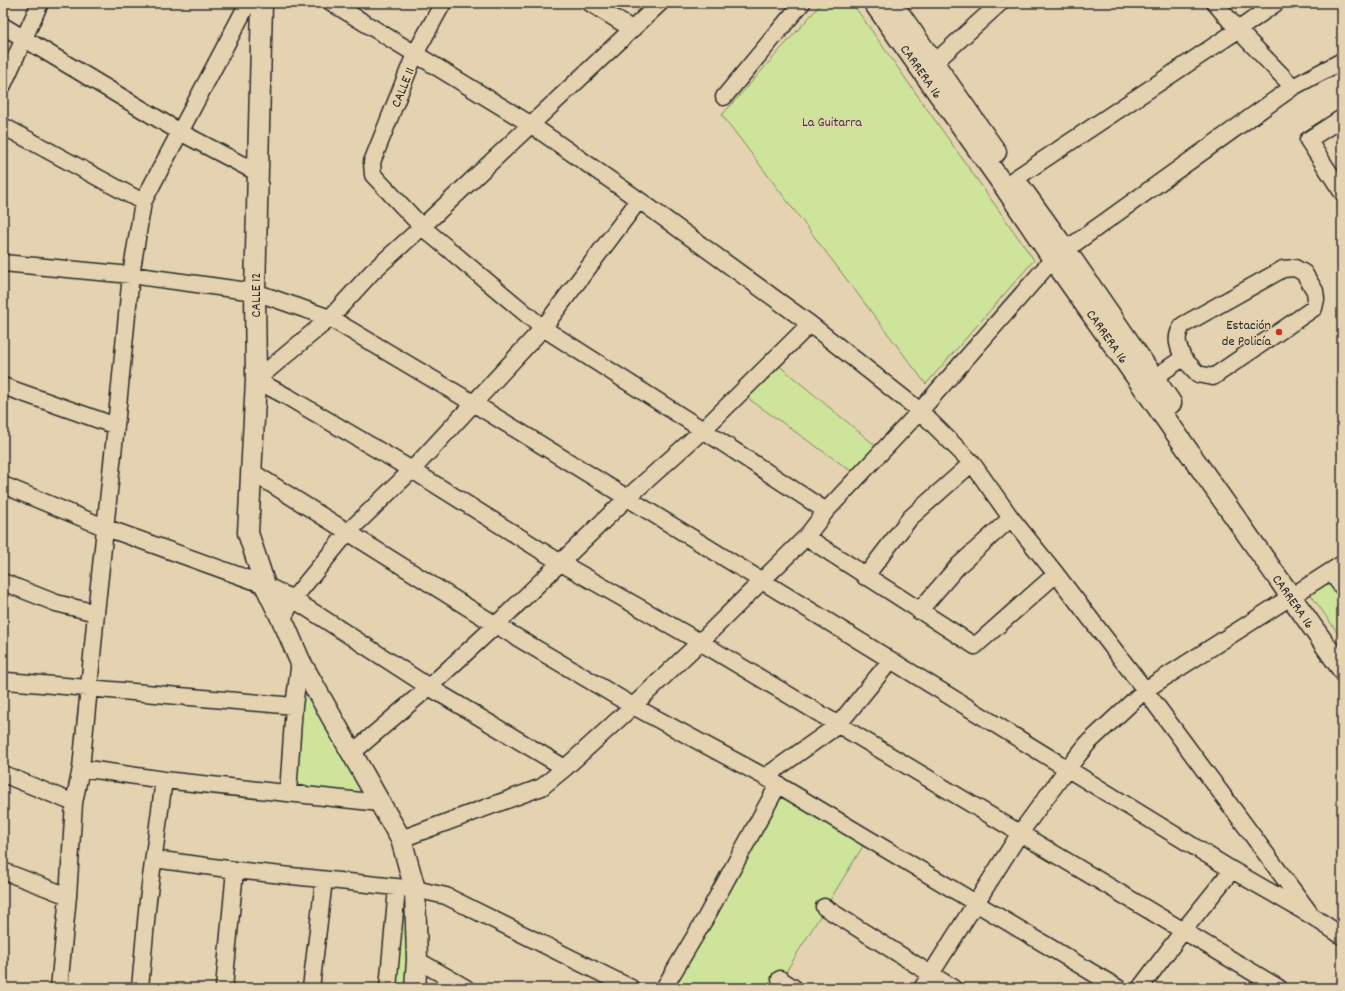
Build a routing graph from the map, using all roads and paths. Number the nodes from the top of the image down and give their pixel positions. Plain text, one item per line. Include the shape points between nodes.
1 (40, 3) edge
2 (248, 3) edge
3 (262, 3) edge
4 (332, 3) edge
5 (443, 3) edge
6 (590, 3) edge
7 (660, 3) edge
8 (802, 3) edge
9 (874, 3) edge
10 (892, 3) edge
11 (1000, 3) edge
12 (1215, 3) edge
13 (1276, 3) edge
14 (3, 26) edge
15 (632, 30) junction
16 (1238, 30) junction
17 (24, 37) junction
18 (415, 54) junction
19 (1342, 61) edge
20 (930, 68) junction
21 (3, 85) edge
22 (1293, 87) junction
23 (724, 97) dead end
24 (1342, 118) edge
25 (530, 124) junction
26 (3, 126) edge
27 (180, 132) junction
28 (258, 173) junction
29 (1009, 183) junction
30 (1342, 192) edge
31 (639, 200) junction
32 (143, 202) junction
33 (422, 227) junction
34 (1059, 254) junction
35 (3, 262) edge
36 (130, 275) junction
37 (255, 292) junction
38 (330, 318) junction
39 (810, 324) junction
40 (543, 328) junction
41 (1183, 358) junction
42 (256, 380) junction
43 (1148, 382) junction
44 (3, 386) edge
45 (473, 403) junction
46 (920, 411) junction
47 (116, 426) junction
48 (703, 430) junction
49 (972, 463) junction
50 (412, 470) junction
51 (252, 472) junction
52 (3, 485) edge
53 (627, 498) junction
54 (826, 511) junction
55 (1011, 518) junction
56 (104, 527) junction
57 (348, 532) junction
58 (806, 538) junction
59 (561, 563) junction
60 (1337, 568) edge
61 (1056, 574) junction
62 (865, 577) junction
63 (762, 581) junction
64 (3, 582) edge
65 (265, 585) junction
66 (1342, 587) edge
67 (1296, 593) junction
68 (293, 599) junction
69 (920, 611) junction
70 (96, 613) junction
71 (282, 620) junction
72 (496, 625) junction
73 (700, 642) junction
74 (1342, 646) edge
75 (891, 660) junction
76 (300, 662) junction
77 (1342, 669) edge
78 (3, 680) edge
79 (429, 686) junction
80 (90, 688) junction
81 (1145, 690) junction
82 (294, 706) junction
83 (633, 706) junction
84 (838, 725) junction
85 (352, 753) junction
86 (81, 768) junction
87 (565, 768) junction
88 (1067, 769) junction
89 (3, 774) edge
90 (164, 780) junction
91 (772, 781) junction
92 (288, 793) junction
93 (74, 803) junction
94 (380, 803) junction
95 (1020, 833) junction
96 (401, 839) junction
97 (154, 859) junction
98 (235, 870) junction
99 (1232, 870) junction
100 (3, 871) edge
101 (324, 880) junction
102 (406, 888) junction
103 (68, 896) junction
104 (975, 903) junction
105 (824, 907) dead end
106 (1312, 916) junction
107 (1183, 931) junction
108 (1342, 936) edge
109 (417, 960) junction
110 (931, 974) junction
111 (780, 979) dead end
112 (59, 988) edge
113 (140, 988) edge
114 (224, 988) edge
115 (311, 988) edge
116 (388, 988) edge
117 (415, 988) edge
118 (466, 988) edge
119 (631, 988) edge
120 (664, 988) edge
121 (794, 988) edge
122 (922, 988) edge
123 (953, 988) edge
124 (1118, 988) edge
125 (1140, 988) edge
126 (1279, 988) edge

1 - 17 street
2 - 27 street
3 - 28 main road, CALLE 12
4 - 18 street
5 - 18 street, CALLE 11
6 - 15 street
7 - 15 street
8 - 23 street
9 - 20 main road, CARRERA 16
10 - 20 main road, CARRERA 16
11 - 20 street
12 - 16 street
13 - 16 street
14 - 17 street
15 - 25 street
16 - 22 street
16 - 29 street
17 - 21 street
17 - 27 street
18 - 25 street
18 - 33 street, CALLE 11 via 372,162 373,175
19 - 22 street
20 - 29 main road, CARRERA 16
22 - 34 street
24 - 30 street via 1308,140
25 - 31 street
25 - 33 street
26 - 32 street
27 - 28 street
27 - 32 street
28 - 37 main road, CALLE 12
29 - 34 main road, CARRERA 16
31 - 39 street
31 - 40 street
32 - 36 street
33 - 38 street via 372,272
33 - 40 street
34 - 43 main road, CARRERA 16
34 - 46 street
35 - 36 street
36 - 37 street
36 - 47 street
37 - 38 street
37 - 42 main road, CALLE 12
38 - 42 street
38 - 45 street
39 - 46 street
39 - 48 street
40 - 45 street
40 - 48 street
41 - 41 street via 1198,374 1213,377 1314,308 1315,291 1304,273 1296,268 1283,269 1183,325 1178,332 1177,341
41 - 43 street
42 - 50 street via 288,396
42 - 51 main road, CALLE 12
43 - 67 main road, CARRERA 16 via 1256,527
44 - 47 street
45 - 50 street
45 - 53 street
46 - 49 street
46 - 54 street
47 - 56 street
48 - 53 street
48 - 54 street
49 - 55 street
49 - 62 street via 910,518
50 - 57 street
50 - 59 street
51 - 57 street
51 - 65 main road, CALLE 12 via 248,533
52 - 56 street
53 - 59 street
53 - 63 street
54 - 58 street
55 - 61 street
55 - 69 street via 958,566
56 - 65 street
56 - 70 street
57 - 68 street
57 - 72 street
58 - 62 street
58 - 63 street
59 - 72 street
59 - 73 street
60 - 66 street
60 - 67 street
61 - 69 street via 975,646
61 - 81 street
62 - 69 street
63 - 73 street
63 - 75 street
64 - 70 street via 56,603
65 - 68 street
65 - 71 main road, CALLE 12
67 - 74 main road, CARRERA 16
67 - 77 main road, CARRERA 16
67 - 81 street
68 - 71 street
68 - 79 street
70 - 80 street
71 - 76 main road, CALLE 12
72 - 79 street
72 - 83 street
73 - 83 street
73 - 84 street
75 - 84 street
75 - 88 street
76 - 82 street
76 - 85 main road, CALLE 12
78 - 80 street
79 - 85 street
79 - 87 street
80 - 82 street
80 - 86 street
81 - 88 street via 1088,743
81 - 106 street
82 - 92 street
83 - 87 street
83 - 91 street
84 - 91 street
84 - 95 street
85 - 94 main road, CALLE 12
86 - 90 street
86 - 93 street
87 - 96 street via 542,787
88 - 95 street
88 - 99 street
89 - 93 street
90 - 92 street
90 - 97 street
91 - 104 street
91 - 120 street via 704,920
92 - 94 street
93 - 103 street
94 - 96 main road, CALLE 12
95 - 104 street
95 - 107 street
96 - 102 main road, CALLE 12
97 - 98 street
97 - 113 street
98 - 101 street
98 - 114 street
99 - 106 street
99 - 107 street
100 - 103 street
101 - 102 street
101 - 115 street
102 - 109 main road, CALLE 12
102 - 116 street
102 - 119 street via 446,896
103 - 112 street
104 - 110 street
104 - 124 street
105 - 110 street
106 - 108 street
107 - 125 street
107 - 126 street
109 - 117 main road, CALLE 12
109 - 118 street
110 - 122 street
110 - 123 street
111 - 121 street

